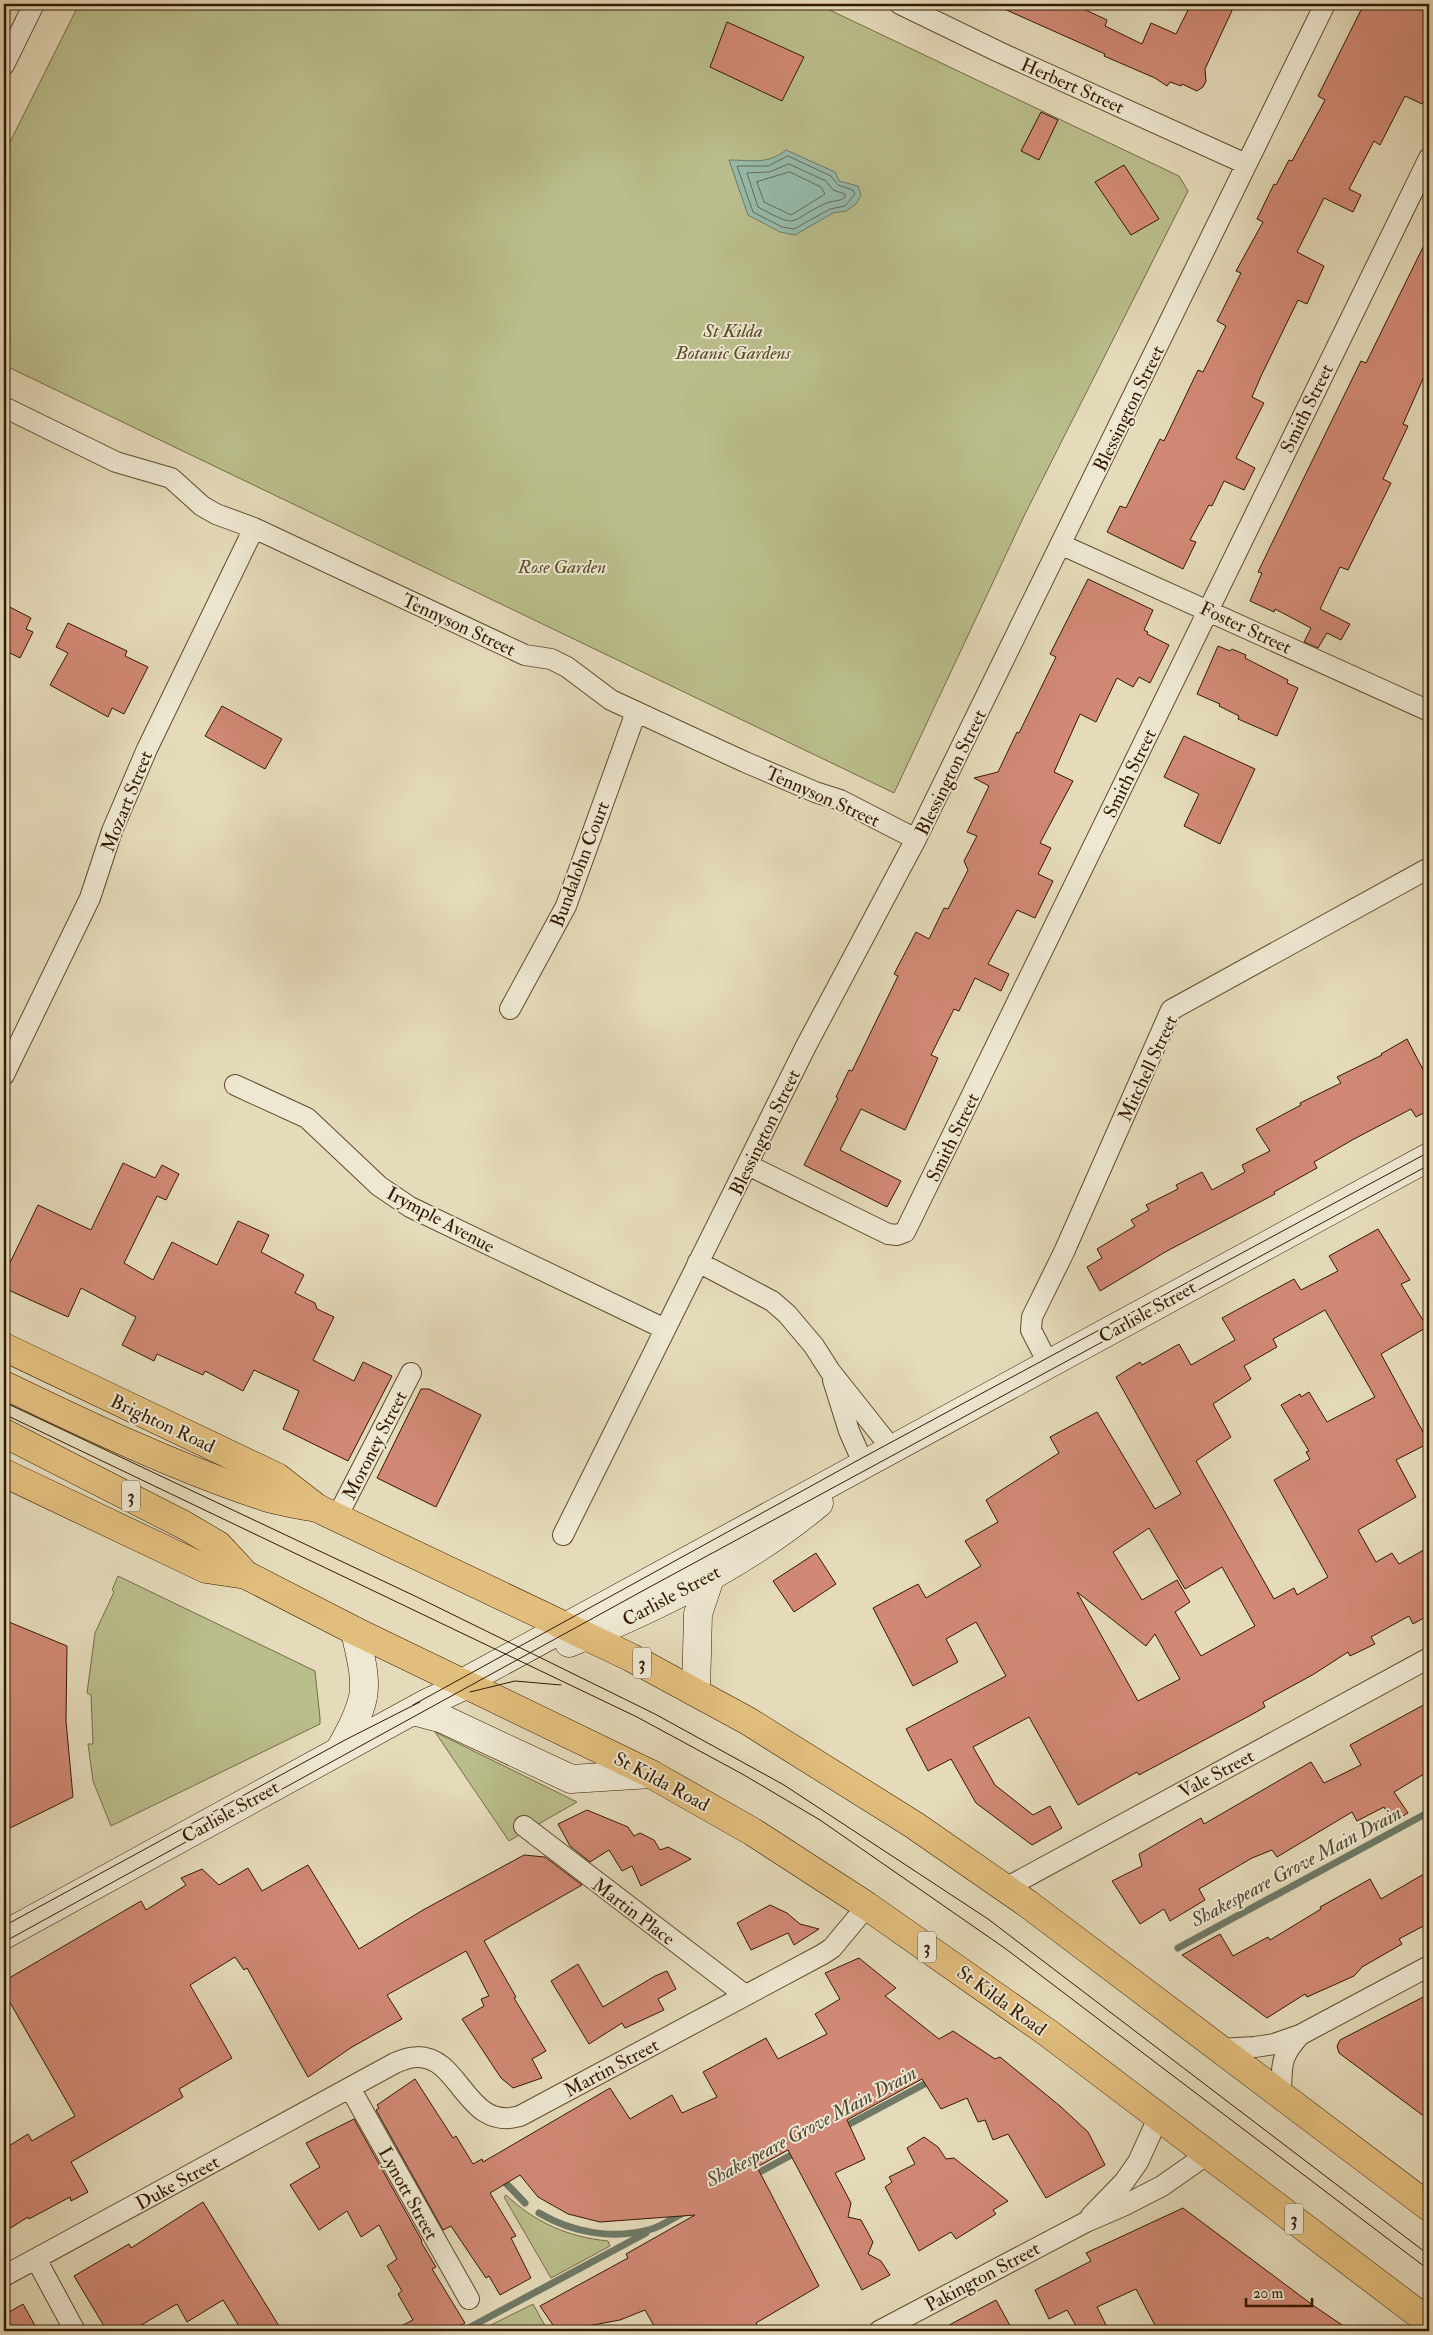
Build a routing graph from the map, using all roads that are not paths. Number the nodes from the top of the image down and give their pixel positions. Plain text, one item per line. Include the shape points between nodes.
1 (34, 4) edge
2 (900, 4) edge
3 (1324, 4) edge
4 (4, 64) edge
5 (1429, 158) edge
6 (1246, 164) junction
7 (4, 407) edge
8 (254, 528) junction
9 (1062, 545) junction
10 (1209, 609) junction
11 (1429, 711) edge
12 (636, 712) junction
13 (916, 840) junction
14 (1429, 868) edge
15 (510, 1010) dead end
16 (4, 1075) edge
17 (234, 1085) dead end
18 (1429, 1157) edge
19 (748, 1164) junction
20 (698, 1262) junction
21 (665, 1329) junction
22 (4, 1347) edge
23 (1049, 1364) junction
24 (830, 1371) junction
25 (411, 1373) dead end
26 (4, 1385) edge
27 (142, 1412) junction
28 (4, 1433) edge
29 (892, 1449) junction
30 (864, 1465) junction
31 (180, 1466) junction
32 (4, 1473) edge
33 (111, 1485) junction
34 (327, 1513) junction
35 (97, 1518) junction
36 (562, 1534) dead end
37 (246, 1575) junction
38 (711, 1575) junction
39 (355, 1631) junction
40 (578, 1631) junction
41 (1429, 1658) edge
42 (463, 1685) junction
43 (696, 1692) junction
44 (414, 1711) junction
45 (339, 1752) junction
46 (651, 1774) junction
47 (524, 1826) dead end
48 (1004, 1889) junction
49 (867, 1906) junction
50 (4, 1935) edge
51 (1429, 1966) edge
52 (745, 1995) junction
53 (1300, 2035) junction
54 (1219, 2049) junction
55 (350, 2088) junction
56 (1281, 2096) junction
57 (1159, 2116) junction
58 (1209, 2154) junction
59 (1429, 2206) edge
60 (1086, 2222) junction
61 (36, 2259) junction
62 (4, 2276) edge
63 (469, 2299) dead end
64 (1429, 2322) edge
65 (74, 2331) edge
66 (879, 2331) edge

1 - 4 street
2 - 6 street, Herbert Street
3 - 6 street, Blessington Street
5 - 10 street, Smith Street
6 - 9 street, Blessington Street
7 - 8 street, Tennyson Street via 116,462 172,478 202,506
8 - 12 street, Tennyson Street via 525,655 551,659 567,667 599,693
8 - 16 street, Mozart Street via 147,748 112,831 90,898
9 - 10 street, Foster Street
9 - 13 street, Blessington Street
10 - 11 street, Foster Street
10 - 19 street, Smith Street via 905,1232 888,1234
12 - 13 street, Tennyson Street via 780,778 840,800
12 - 15 street, Bundalohn Court via 566,906
13 - 19 street, Blessington Street via 806,1046
14 - 23 street, Mitchell Street via 1171,1010 1032,1317 1031,1330
17 - 21 street, Irymple Avenue via 307,1118 379,1186 410,1207
18 - 23 main road, Carlisle Street
19 - 20 street, Blessington Street
20 - 21 street, Blessington Street
20 - 24 street via 772,1301 798,1326
21 - 36 street, Blessington Street
22 - 27 main road, Brighton Road
23 - 29 main road, Carlisle Street
24 - 29 street
24 - 30 street via 849,1431
25 - 34 street, Moroney Street
26 - 31 main road, Brighton Road / 3
27 - 31 main road
27 - 34 main road, Brighton Road via 277,1477
28 - 33 main road, 3
29 - 30 main road, Carlisle Street
30 - 38 main road, Carlisle Street via 789,1527
30 - 40 main road, Carlisle Street
31 - 34 main road, Brighton Road / 3 via 267,1497
32 - 35 main road
33 - 35 main road
33 - 37 main road, 3 via 218,1545
34 - 40 main road, Brighton Road / 3
35 - 37 main road via 206,1569
37 - 39 main road, 3
38 - 40 main road, Carlisle Street via 633,1617
38 - 43 main road via 698,1614
39 - 42 main road, 3
39 - 45 main road via 363,1695
40 - 42 main road, Carlisle Street
40 - 43 main road, 3
41 - 48 street, Vale Street
42 - 44 main road, Carlisle Street
42 - 46 main road, St Kilda Road / 3
43 - 48 main road, 3 via 914,1825
44 - 45 main road, Carlisle Street
44 - 46 main road via 443,1719 571,1779
45 - 50 main road, Carlisle Street
46 - 49 main road, St Kilda Road / 3 via 753,1832
47 - 52 street, Martin Place
48 - 54 main road, 3
49 - 52 street, Martin Street via 832,1948
49 - 57 main road, St Kilda Road / 3 via 1048,2033
51 - 53 street
52 - 55 street, Martin Street via 520,2116 508,2119 496,2118 477,2106 440,2065 430,2059 418,2057 395,2063
53 - 54 street via 1274,2044
53 - 56 street via 1282,2060
54 - 56 main road, 3
55 - 61 street, Duke Street
55 - 63 street, Lynott Street
56 - 59 main road, 3
57 - 58 main road, St Kilda Road / 3
57 - 60 street, Pakington Street via 1138,2162 1124,2182
58 - 60 street, Pakington Street via 1162,2186
58 - 64 main road, St Kilda Road / 3
60 - 66 street, Pakington Street
61 - 62 street, Duke Street
61 - 65 street

